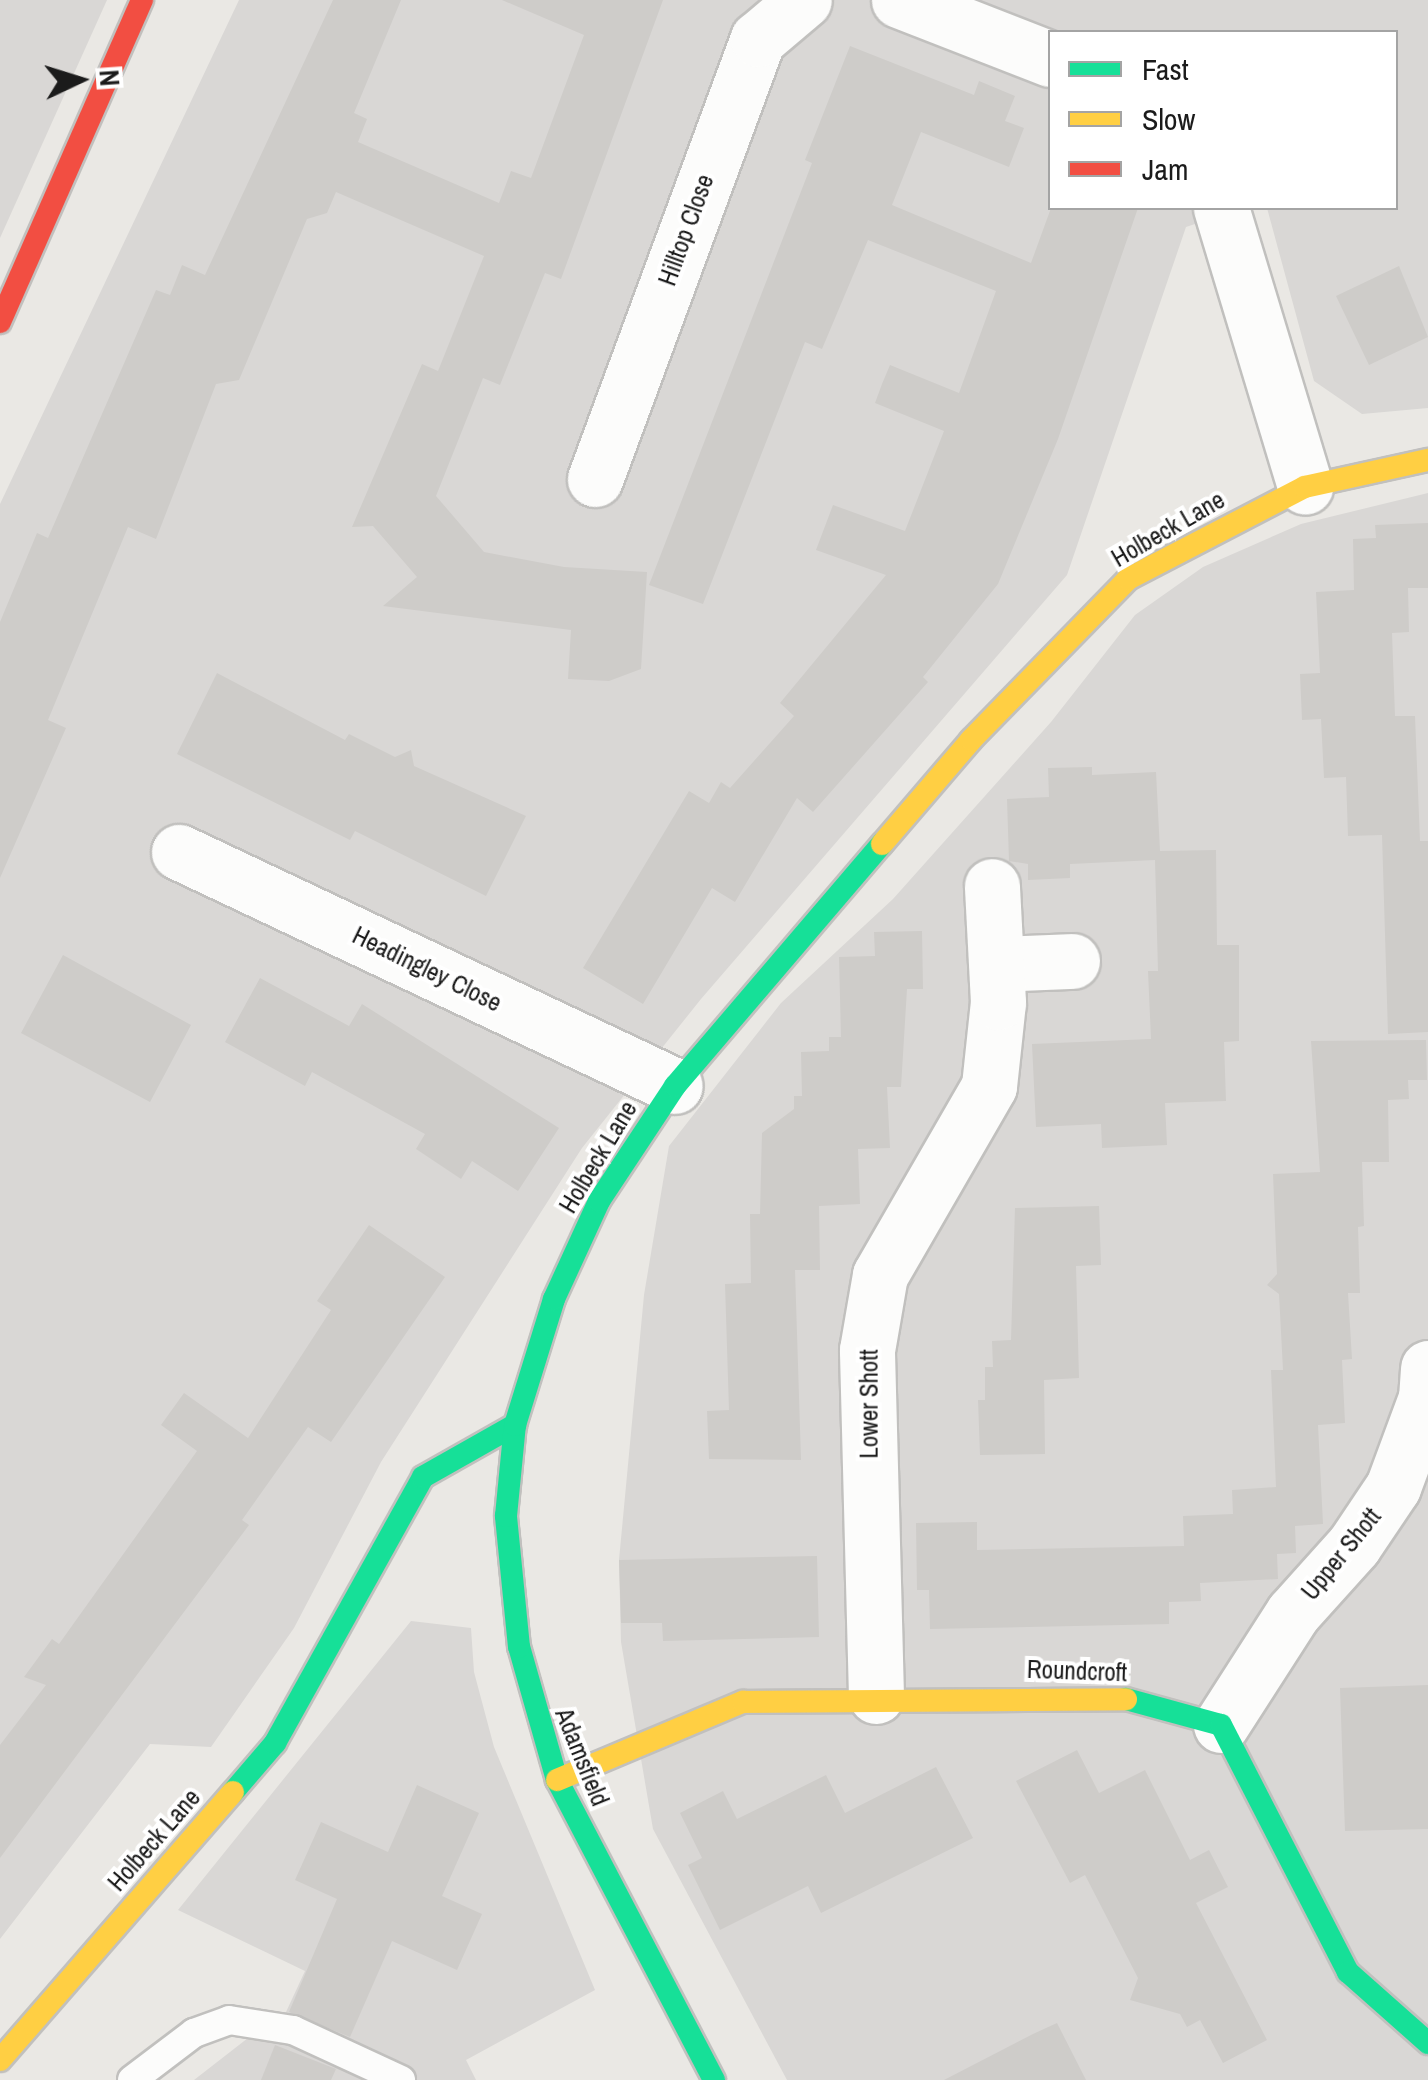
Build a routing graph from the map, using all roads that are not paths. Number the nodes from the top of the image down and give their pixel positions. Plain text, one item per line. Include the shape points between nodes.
1 (142, 0) edge
2 (804, 0) edge
3 (898, 0) edge
4 (1048, 59) edge
5 (1222, 210) edge
6 (0, 322) edge
7 (1428, 460) edge
8 (595, 479) dead end
9 (1305, 487) junction
10 (179, 852) dead end
11 (992, 886) dead end
12 (1072, 961) dead end
13 (997, 964) junction
14 (674, 1086) junction
15 (1428, 1368) edge
16 (516, 1425) junction
17 (876, 1696) junction
18 (1221, 1726) junction
19 (557, 1780) junction
20 (1428, 2043) edge
21 (0, 2060) edge
22 (707, 2078) edge
23 (132, 2080) edge
24 (401, 2080) edge

1 - 6 street
2 - 8 street, Hilltop Close via 758,39 747,64
3 - 4 street
5 - 9 street
7 - 9 street, Holbeck Lane
9 - 14 street, Holbeck Lane via 1128,579 971,740
10 - 14 street, Headingley Close
11 - 13 street, Lower Shott
12 - 13 street
13 - 17 street, Lower Shott via 989,1086 880,1274 866,1350
14 - 16 street, Holbeck Lane via 599,1201 554,1300
15 - 18 street, Upper Shott via 1426,1398 1394,1487 1354,1545 1293,1613
16 - 19 street, Adamsfield via 506,1516 519,1647
16 - 21 street, Holbeck Lane via 422,1478 275,1743
17 - 18 street, Roundcroft via 1102,1696 1160,1704
17 - 19 street, Roundcroft via 743,1702
18 - 20 street via 1348,1972
19 - 22 street, Adamsfield
23 - 24 lane via 194,2034 228,2020 293,2030

